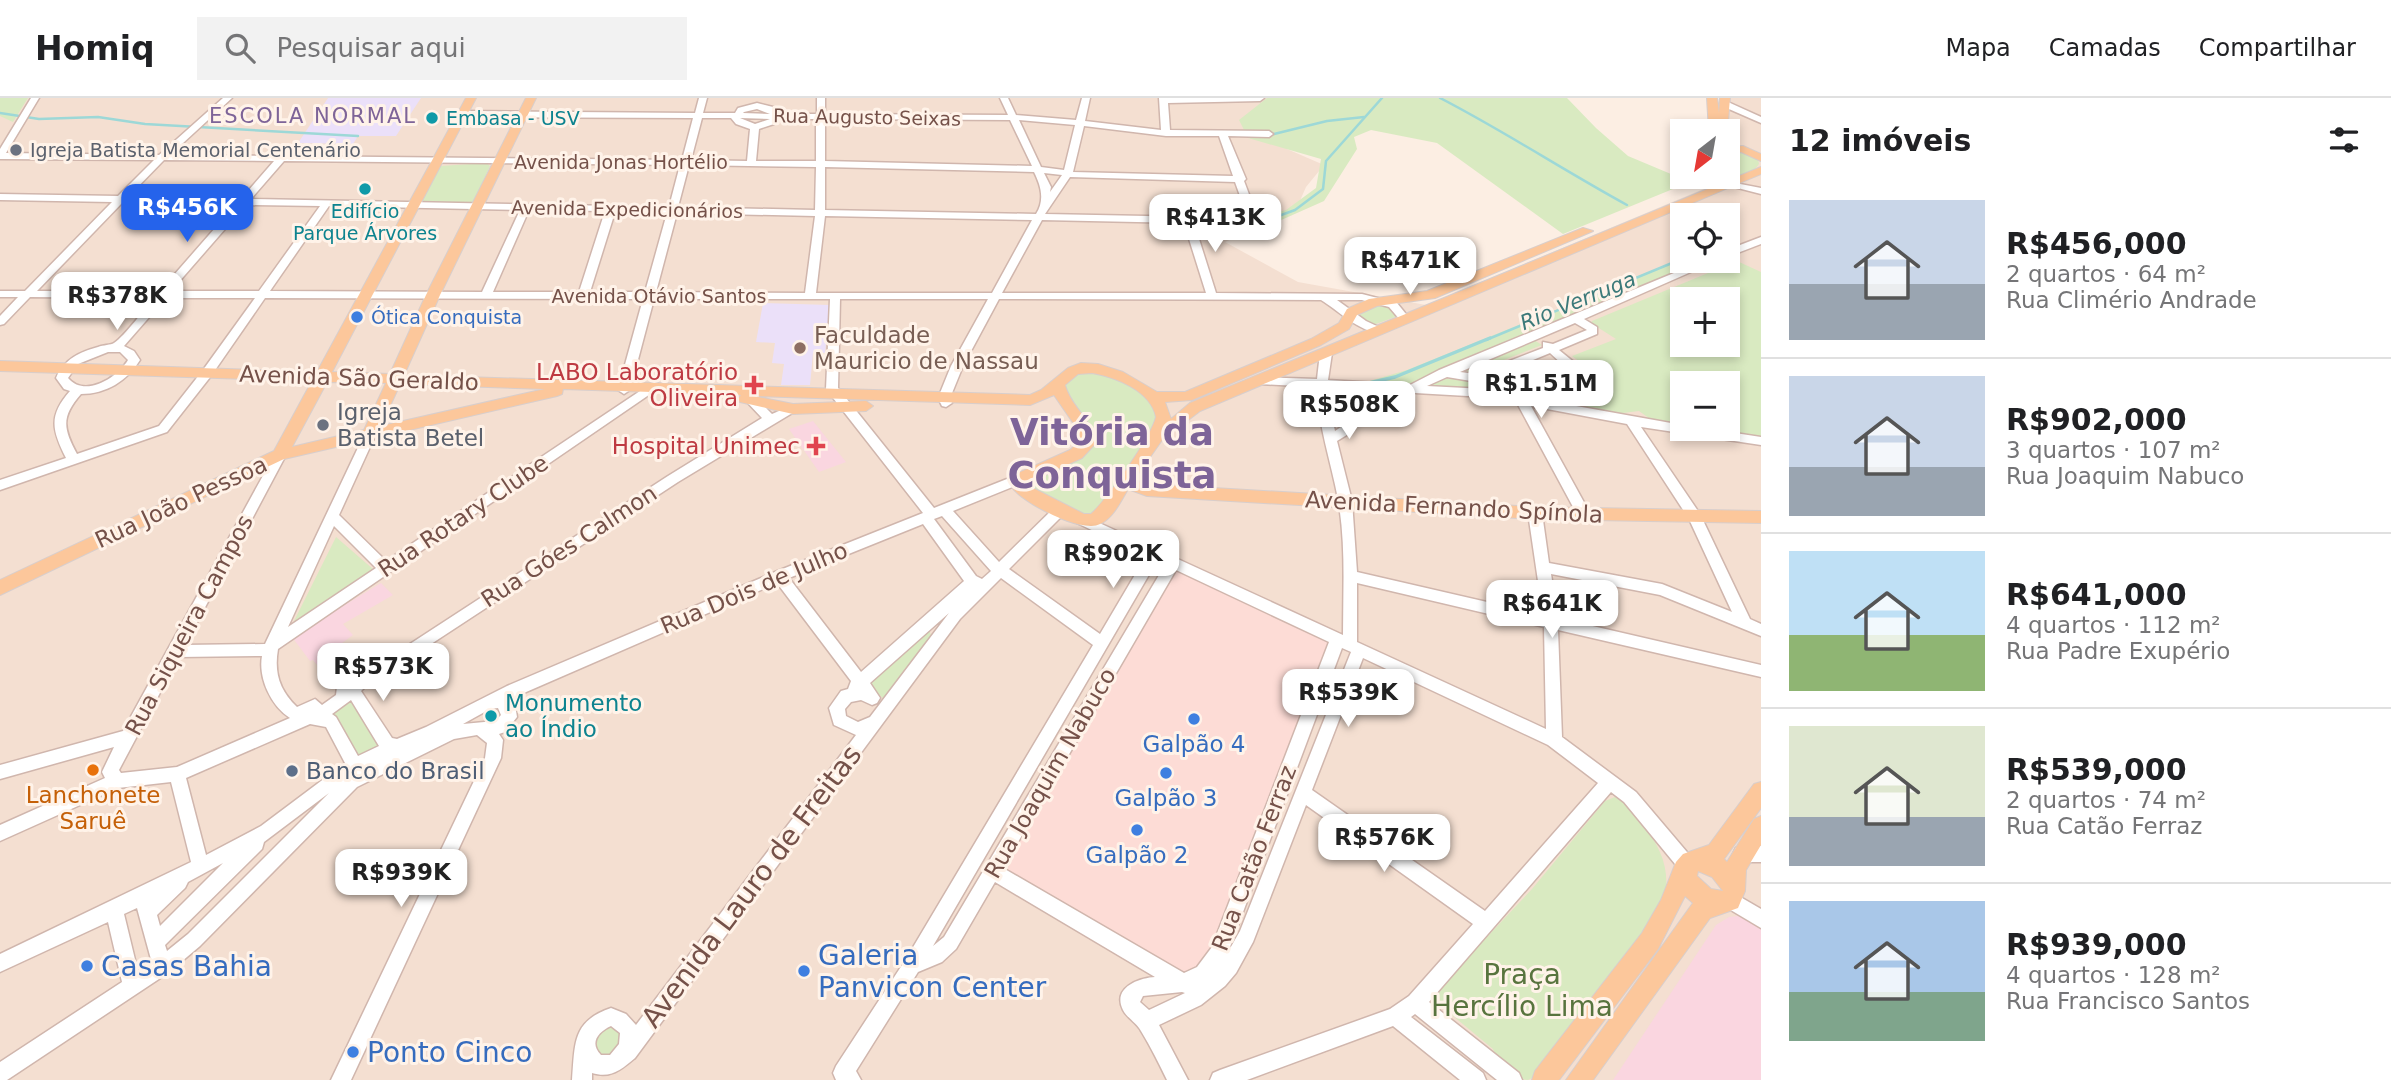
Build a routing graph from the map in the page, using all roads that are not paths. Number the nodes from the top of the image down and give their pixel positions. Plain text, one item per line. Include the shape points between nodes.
1 (35, 98) edge
2 (228, 98) edge
3 (471, 98) edge
4 (531, 98) edge
5 (703, 98) edge
6 (821, 98) edge
7 (1004, 98) edge
8 (1086, 98) edge
9 (1260, 98) edge
10 (1712, 98) edge
11 (1163, 100) edge
12 (1725, 101) edge
13 (758, 102) edge
14 (464, 114) junction
15 (524, 114) junction
16 (699, 115) junction
17 (735, 115) junction
18 (777, 116) junction
19 (821, 117) junction
20 (1012, 119) junction
21 (1714, 119) edge
22 (1724, 119) edge
23 (1761, 120) edge
24 (1079, 122) junction
25 (755, 127) junction
26 (1166, 133) junction
27 (1223, 134) junction
28 (1269, 134) dead end
29 (0, 156) edge
30 (160, 159) junction
31 (281, 159) junction
32 (439, 161) junction
33 (497, 161) junction
34 (684, 163) junction
35 (751, 163) junction
36 (822, 164) junction
37 (1037, 169) junction
38 (1761, 170) edge
39 (1068, 173) junction
40 (1748, 177) junction
41 (1241, 178) junction
42 (1740, 181) edge
43 (1740, 185) edge
44 (1692, 189) edge
45 (1721, 189) edge
46 (1761, 189) edge
47 (0, 197) edge
48 (120, 200) junction
49 (244, 202) junction
50 (326, 204) junction
51 (415, 205) junction
52 (477, 205) junction
53 (526, 207) junction
54 (611, 209) junction
55 (671, 211) junction
56 (1042, 211) junction
57 (820, 212) junction
58 (1188, 220) junction
59 (1761, 240) edge
60 (1740, 249) edge
61 (1682, 273) edge
62 (0, 294) edge
63 (27, 294) junction
64 (164, 294) junction
65 (366, 294) junction
66 (263, 295) junction
67 (433, 295) junction
68 (486, 295) junction
69 (583, 296) junction
70 (648, 296) junction
71 (810, 296) junction
72 (835, 297) junction
73 (996, 297) junction
74 (1212, 297) junction
75 (1318, 297) junction
76 (1385, 301) junction
77 (1350, 317) junction
78 (1575, 318) junction
79 (1405, 319) junction
80 (0, 322) edge
81 (1377, 330) junction
82 (1535, 335) junction
83 (116, 348) junction
84 (1553, 349) junction
85 (1326, 354) junction
86 (0, 366) edge
87 (68, 367) junction
88 (1455, 367) junction
89 (130, 370) junction
90 (207, 373) junction
91 (1443, 373) junction
92 (1491, 374) junction
93 (320, 377) junction
94 (1465, 377) junction
95 (1260, 380) junction
96 (396, 381) junction
97 (1057, 384) junction
98 (1322, 386) junction
99 (635, 388) junction
100 (1410, 389) junction
101 (526, 390) junction
102 (77, 391) junction
103 (1517, 393) junction
104 (834, 395) junction
105 (752, 396) junction
106 (1156, 397) junction
107 (945, 401) junction
108 (845, 407) junction
109 (1326, 408) junction
110 (793, 409) junction
111 (1354, 413) junction
112 (1398, 413) dead end
113 (770, 419) junction
114 (1079, 419) junction
115 (1631, 421) junction
116 (369, 436) junction
117 (1332, 439) junction
118 (1155, 440) junction
119 (1761, 441) edge
120 (280, 455) junction
121 (74, 461) junction
122 (1127, 477) junction
123 (1022, 478) junction
124 (0, 485) edge
125 (1345, 502) junction
126 (1060, 510) junction
127 (933, 513) junction
128 (1535, 513) junction
129 (1584, 514) junction
130 (332, 516) junction
131 (1695, 517) junction
132 (1761, 517) edge
133 (1082, 520) junction
134 (1154, 555) junction
135 (1172, 564) junction
136 (1543, 567) junction
137 (386, 568) junction
138 (998, 569) junction
139 (780, 576) junction
140 (1351, 576) junction
141 (977, 582) junction
142 (0, 588) edge
143 (1551, 621) junction
144 (1745, 624) junction
145 (1761, 630) edge
146 (1102, 643) junction
147 (1349, 646) junction
148 (271, 647) junction
149 (175, 651) junction
150 (1761, 671) edge
151 (860, 683) junction
152 (349, 691) junction
153 (846, 696) junction
154 (871, 696) junction
155 (486, 704) junction
156 (287, 708) junction
157 (315, 717) junction
158 (874, 722) junction
159 (276, 731) junction
160 (485, 731) junction
161 (129, 736) junction
162 (1554, 740) junction
163 (392, 746) junction
164 (355, 766) junction
165 (372, 771) junction
166 (0, 772) edge
167 (177, 774) junction
168 (117, 781) junction
169 (1610, 781) junction
170 (1761, 791) edge
171 (1304, 794) junction
172 (1761, 826) edge
173 (267, 832) junction
174 (0, 833) edge
175 (1752, 854) edge
176 (1689, 865) junction
177 (195, 869) junction
178 (992, 871) junction
179 (1726, 896) junction
180 (145, 905) junction
181 (106, 914) junction
182 (1761, 919) edge
183 (1486, 923) junction
184 (156, 942) junction
185 (0, 963) edge
186 (912, 965) junction
187 (162, 967) junction
188 (1185, 984) junction
189 (133, 988) junction
190 (1416, 1003) junction
191 (1395, 1016) junction
192 (1146, 1020) junction
193 (584, 1047) junction
194 (624, 1055) junction
195 (0, 1073) edge
196 (847, 1076) edge
197 (341, 1080) edge
198 (582, 1080) edge
199 (605, 1080) edge
200 (1178, 1080) edge
201 (1220, 1080) edge
202 (1476, 1080) edge
203 (1511, 1080) edge
204 (1544, 1080) edge
205 (1578, 1080) edge

1 - 29 street
2 - 30 street
3 - 14 main road, Rua Siqueira Campos
4 - 15 main road
5 - 16 street
6 - 19 street
7 - 20 street
8 - 24 street
9 - 11 street
10 - 21 main road
11 - 26 street
12 - 22 main road
12 - 23 street
13 - 17 street
13 - 18 street
14 - 15 street, Rua Augusto Seixas
14 - 32 main road, Rua Siqueira Campos
15 - 16 street, Rua Augusto Seixas
15 - 33 main road
16 - 17 street, Rua Augusto Seixas
16 - 34 street
17 - 18 street, Rua Augusto Seixas
17 - 25 street via 737,122
18 - 19 street, Rua Augusto Seixas
18 - 25 street via 768,125
19 - 20 street, Rua Augusto Seixas
19 - 36 street
20 - 24 street, Rua Augusto Seixas
20 - 37 street
24 - 26 street, Rua Augusto Seixas
24 - 39 street
25 - 35 street
26 - 27 street, Rua Augusto Seixas
27 - 28 street, Rua Augusto Seixas
27 - 41 street
29 - 30 street, Avenida Jonas Hortélio
30 - 31 street, Avenida Jonas Hortélio
30 - 48 street
31 - 32 street, Avenida Jonas Hortélio
31 - 49 street
32 - 33 street, Avenida Jonas Hortélio
32 - 51 main road, Rua Siqueira Campos
33 - 34 street, Avenida Jonas Hortélio
33 - 52 main road
34 - 35 street, Avenida Jonas Hortélio
34 - 55 street
35 - 36 street, Avenida Jonas Hortélio
36 - 37 street, Avenida Jonas Hortélio
36 - 57 street
37 - 39 street, Avenida Jonas Hortélio
37 - 56 street via 1046,187
38 - 40 main road
39 - 41 street, Avenida Jonas Hortélio
39 - 56 street
40 - 42 main road
40 - 46 street
41 - 58 street, Avenida Expedicionários via 1254,221
43 - 46 street
44 - 76 main road via 1430,295
45 - 79 main road
47 - 48 street, Avenida Expedicionários
48 - 49 street, Avenida Expedicionários
48 - 63 street
49 - 50 street, Avenida Expedicionários
49 - 64 street
50 - 51 street, Avenida Expedicionários
50 - 66 street
51 - 52 street, Avenida Expedicionários
51 - 65 main road, Rua Siqueira Campos
52 - 53 street, Avenida Expedicionários
52 - 67 main road
53 - 54 street, Avenida Expedicionários
53 - 68 street
54 - 55 street, Avenida Expedicionários
54 - 69 street
55 - 57 street, Avenida Expedicionários
55 - 70 street
56 - 57 street, Avenida Expedicionários
56 - 58 street, Avenida Expedicionários
56 - 73 street
57 - 71 street
58 - 74 street
59 - 60 street
61 - 78 street
62 - 63 street, Avenida Otávio Santos
63 - 64 street, Avenida Otávio Santos
63 - 80 street
64 - 66 street, Avenida Otávio Santos
64 - 83 street
65 - 66 street, Avenida Otávio Santos
65 - 67 street, Avenida Otávio Santos
65 - 93 main road, Rua Siqueira Campos
66 - 90 street
67 - 68 street, Avenida Otávio Santos
67 - 96 main road
68 - 69 street, Avenida Otávio Santos
69 - 70 street, Avenida Otávio Santos
70 - 71 street, Avenida Otávio Santos
70 - 99 street
71 - 72 street, Avenida Otávio Santos
72 - 73 street, Avenida Otávio Santos
72 - 104 street via 830,386
73 - 74 street, Avenida Otávio Santos
73 - 107 street via 957,366
74 - 75 street, Avenida Otávio Santos
75 - 76 street, Avenida Otávio Santos
75 - 77 street, Avenida Otávio Santos via 1340,305
76 - 77 main road via 1360,306
76 - 79 street via 1398,307
77 - 81 street, Avenida Otávio Santos
77 - 106 main road via 1338,331 1187,397
78 - 82 street
78 - 84 street via 1593,332
79 - 81 main road
81 - 85 main road
82 - 84 street
82 - 88 street
83 - 87 street via 100,350
83 - 89 street via 132,354
84 - 92 street
84 - 103 street via 1571,366
85 - 95 main road
85 - 98 street, Rua Catão Ferraz
86 - 87 main road, Avenida São Geraldo
87 - 89 main road, Avenida São Geraldo
87 - 102 street via 62,379
88 - 91 street
88 - 94 street
89 - 90 main road, Avenida São Geraldo
89 - 102 street via 105,385
90 - 93 main road, Avenida São Geraldo
90 - 121 street via 163,429
91 - 94 street
91 - 100 street
92 - 94 street
92 - 103 street
93 - 96 main road, Avenida São Geraldo
93 - 120 main road, Rua Siqueira Campos
95 - 98 street
95 - 118 main road via 1195,407
96 - 101 main road, Avenida São Geraldo
96 - 116 main road
97 - 106 main road via 1070,370 1090,368 1122,377
97 - 107 main road via 1035,400
97 - 114 main road via 1062,400
98 - 100 street
98 - 109 street, Rua Catão Ferraz
99 - 101 main road
99 - 105 main road
99 - 137 street, Rua Rotary Clube
100 - 103 street
101 - 116 main road, Rua João Pessoa
102 - 121 street via 61,411 58,426
103 - 115 street
103 - 129 street
104 - 105 main road
104 - 107 main road
104 - 108 street
105 - 110 main road
105 - 113 street
106 - 118 main road via 1164,417
107 - 108 main road
107 - 114 main road via 1044,407
108 - 110 main road
108 - 127 street
109 - 111 street
109 - 117 street, Rua Catão Ferraz
110 - 113 street, Rua Góes Calmon
111 - 112 street
111 - 117 street via 1346,430
113 - 152 street, Rua Góes Calmon
114 - 123 main road via 1086,429 1085,447
115 - 119 street
115 - 131 street
116 - 120 main road, Rua João Pessoa
116 - 130 street
117 - 125 street, Rua Catão Ferraz
118 - 122 main road
120 - 142 main road, Rua João Pessoa
120 - 149 street, Rua Siqueira Campos
121 - 124 street
122 - 125 main road, Avenida Fernando Spínola via 1135,487 1147,490
122 - 133 main road via 1099,517
123 - 126 main road via 1021,490
123 - 127 street, Rua Dois de Julho
125 - 128 main road, Avenida Fernando Spínola
125 - 140 street, Rua Catão Ferraz
126 - 133 main road
126 - 138 street, Avenida Lauro de Freitas
127 - 138 street
127 - 139 street, Rua Dois de Julho
127 - 141 street
128 - 129 main road, Avenida Fernando Spínola
128 - 136 street
129 - 131 main road, Avenida Fernando Spínola
130 - 137 street
130 - 148 street
131 - 132 main road, Avenida Fernando Spínola
131 - 144 street
133 - 134 street
134 - 135 street
134 - 146 street, Rua Joaquim Nabuco
135 - 147 street
135 - 178 street, Rua Joaquim Nabuco
136 - 143 street
136 - 144 street via 1662,590
137 - 148 street, Rua Rotary Clube
138 - 141 street, Avenida Lauro de Freitas
138 - 146 street
139 - 151 street
139 - 155 street, Rua Dois de Julho
140 - 143 street
140 - 147 street, Rua Catão Ferraz
141 - 151 street, Avenida Lauro de Freitas
141 - 158 street, Avenida Lauro de Freitas
143 - 150 street
143 - 162 street
144 - 145 street
146 - 186 street, Rua Joaquim Nabuco
147 - 162 street
147 - 171 street, Rua Catão Ferraz
147 - 188 street, Rua Catão Ferraz via 1219,953 1205,971
148 - 149 street
148 - 156 street via 268,667
149 - 161 street, Rua Siqueira Campos
151 - 153 street, Avenida Lauro de Freitas
151 - 154 street
152 - 156 street via 304,713
152 - 157 street
152 - 163 street
153 - 154 street
153 - 158 street via 837,708 839,720 857,729
154 - 158 street via 878,704
155 - 160 street via 476,716
155 - 160 street via 500,701 507,705 509,717 499,727
155 - 163 street, Rua Dois de Julho
156 - 159 street via 287,722
157 - 159 street
157 - 164 street via 331,722
158 - 194 street, Avenida Lauro de Freitas
159 - 167 street
160 - 165 street via 452,732
160 - 197 street via 497,747 494,758
161 - 166 street
161 - 168 street, Rua Siqueira Campos via 110,772
162 - 169 street
163 - 164 street, Rua Dois de Julho
164 - 165 street
164 - 173 street, Rua Dois de Julho
165 - 187 street via 351,782
167 - 168 street
167 - 177 street
168 - 174 street
169 - 176 street via 1647,815
169 - 183 street
170 - 176 main road via 1716,852
171 - 183 street
171 - 192 street, Rua Catão Ferraz via 1231,969 1208,990
172 - 175 main road
173 - 177 street
173 - 184 street
175 - 179 main road
176 - 179 main road via 1693,890
176 - 179 main road via 1722,870
176 - 204 main road via 1650,941
177 - 180 street
178 - 186 street, Rua Joaquim Nabuco via 945,950
178 - 188 street
179 - 182 street
179 - 205 main road via 1693,921
180 - 181 street
180 - 184 street
181 - 185 street
181 - 189 street
183 - 190 street
184 - 187 street
186 - 196 street, Rua Joaquim Nabuco
187 - 189 street
188 - 192 street via 1134,991 1130,1006
189 - 195 street
190 - 191 street
190 - 203 street
191 - 201 street
191 - 202 street
192 - 200 street
193 - 194 street via 597,1065 607,1066
193 - 194 street via 592,1026 611,1017 628,1026 631,1036
193 - 198 street
194 - 199 street, Avenida Lauro de Freitas

